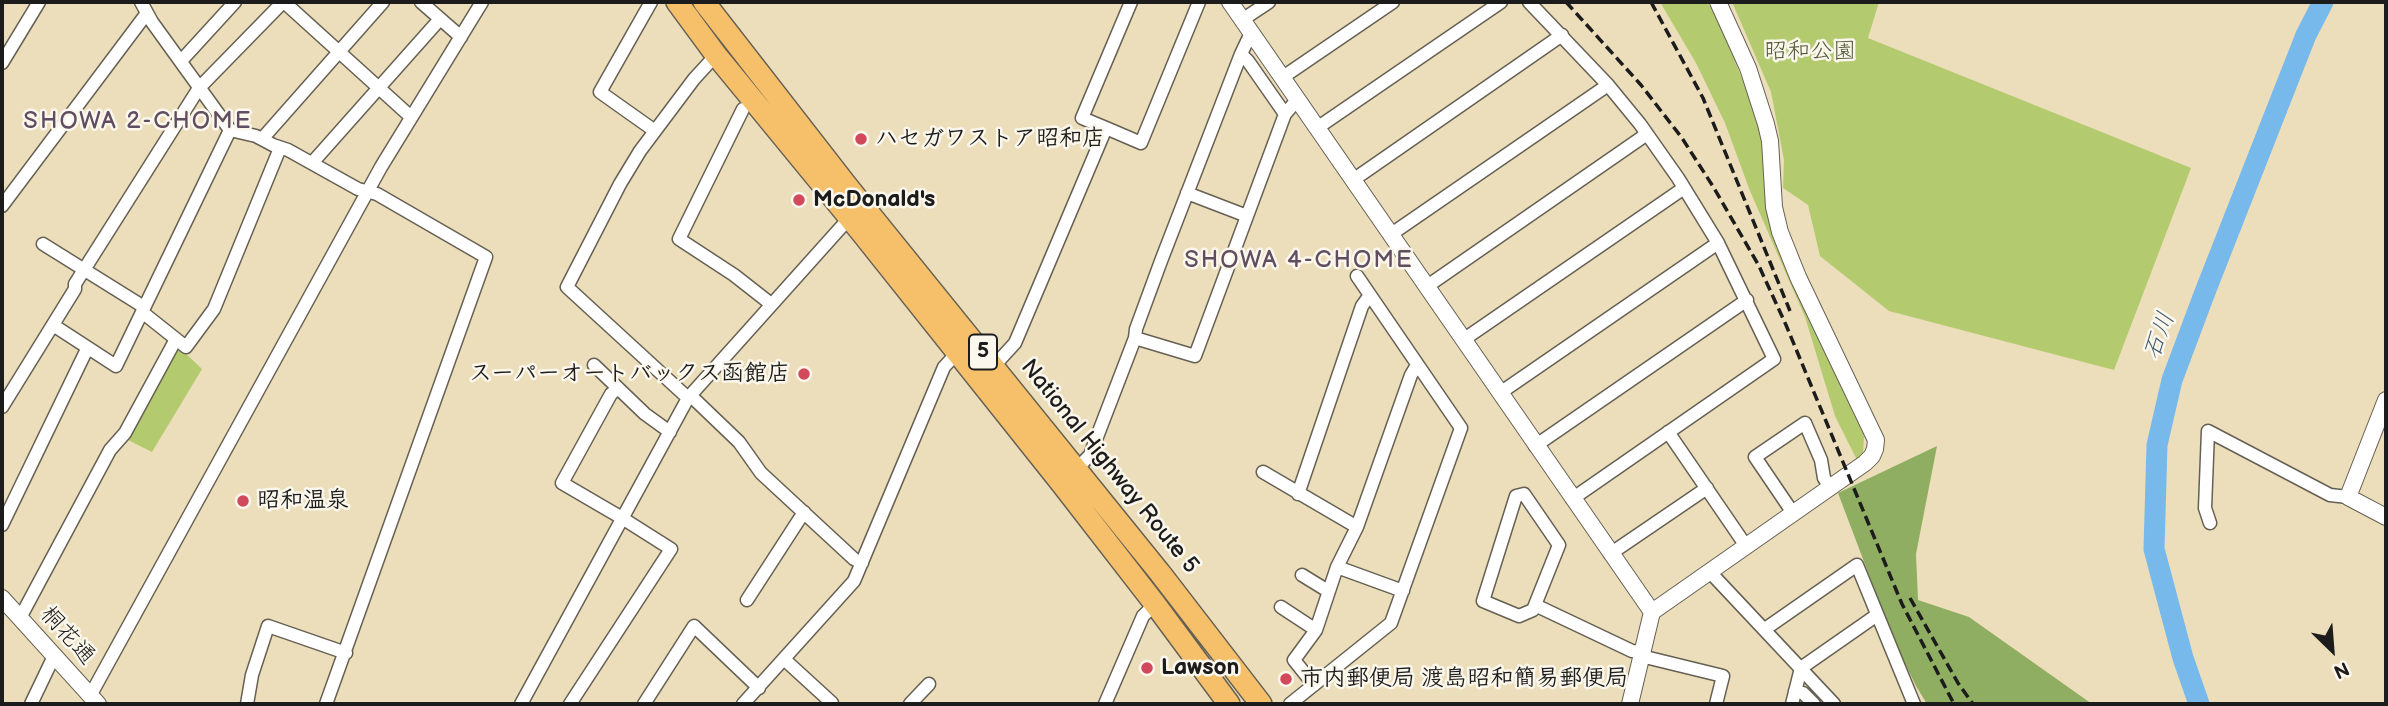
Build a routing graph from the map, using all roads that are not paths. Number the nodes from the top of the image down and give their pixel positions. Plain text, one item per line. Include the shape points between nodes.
1 (39, 2) edge
2 (235, 2) edge
3 (284, 2) edge
4 (383, 2) edge
5 (421, 2) edge
6 (482, 2) edge
7 (651, 2) edge
8 (677, 2) edge
9 (704, 2) edge
10 (1131, 2) edge
11 (1199, 2) edge
12 (1230, 2) edge
13 (1269, 2) edge
14 (1392, 2) edge
15 (1501, 2) edge
16 (1529, 2) edge
17 (1718, 2) edge
18 (143, 5) edge
19 (440, 19) junction
20 (1247, 27) junction
21 (1562, 35) junction
22 (461, 37) junction
23 (340, 52) junction
24 (1241, 54) junction
25 (716, 55) junction
26 (181, 61) junction
27 (2, 63) edge
28 (1283, 77) junction
29 (1608, 85) junction
30 (379, 87) junction
31 (199, 88) junction
32 (1297, 100) junction
33 (743, 109) dead end
34 (1285, 114) junction
35 (411, 117) junction
36 (1106, 128) junction
37 (1317, 128) junction
38 (230, 130) junction
39 (655, 131) junction
40 (1647, 134) junction
41 (262, 139) junction
42 (280, 148) junction
43 (312, 163) junction
44 (1353, 180) junction
45 (1684, 188) junction
46 (369, 192) junction
47 (1187, 193) junction
48 (2, 206) edge
49 (856, 211) junction
50 (1247, 216) junction
51 (1390, 235) junction
52 (1718, 243) junction
53 (43, 244) dead end
54 (84, 270) junction
55 (1357, 276) dead end
56 (1426, 287) junction
57 (1370, 295) junction
58 (1747, 300) junction
59 (771, 304) junction
60 (143, 310) junction
61 (53, 325) junction
62 (1135, 338) junction
63 (176, 339) junction
64 (1463, 340) junction
65 (87, 349) junction
66 (957, 353) junction
67 (1418, 365) junction
68 (594, 366) dead end
69 (994, 366) junction
70 (617, 389) junction
71 (1500, 393) junction
72 (689, 396) junction
73 (2386, 400) edge
74 (2, 407) edge
75 (670, 432) junction
76 (1668, 432) junction
77 (1535, 446) junction
78 (1263, 472) dead end
79 (1069, 477) junction
80 (1830, 487) junction
81 (1707, 488) junction
82 (1298, 494) junction
83 (2348, 497) junction
84 (1573, 499) junction
85 (804, 512) junction
86 (1793, 513) junction
87 (2386, 517) edge
88 (622, 518) junction
89 (2210, 523) dead end
90 (2, 525) edge
91 (1357, 527) junction
92 (1746, 545) junction
93 (1610, 554) junction
94 (862, 563) junction
95 (1337, 567) junction
96 (1709, 571) junction
97 (1302, 575) dead end
98 (1328, 591) junction
99 (1403, 591) junction
100 (2, 598) edge
101 (747, 600) dead end
102 (1155, 604) junction
103 (1535, 605) junction
104 (1281, 607) dead end
105 (1652, 612) junction
106 (1877, 615) junction
107 (20, 618) junction
108 (1765, 629) junction
109 (1315, 630) junction
110 (346, 653) junction
111 (1642, 654) junction
112 (54, 656) junction
113 (785, 660) junction
114 (1801, 668) junction
115 (929, 684) dead end
116 (1314, 685) junction
117 (758, 688) junction
118 (1793, 698) edge
119 (94, 700) edge
120 (31, 704) edge
121 (247, 704) edge
122 (326, 704) edge
123 (521, 704) edge
124 (570, 704) edge
125 (644, 704) edge
126 (743, 704) edge
127 (830, 704) edge
128 (910, 704) edge
129 (1105, 704) edge
130 (1229, 704) edge
131 (1261, 704) edge
132 (1290, 704) edge
133 (1630, 704) edge
134 (1716, 704) edge
135 (1814, 704) edge
136 (1834, 704) edge
137 (1913, 704) edge

1 - 27 street
2 - 26 street
3 - 23 street
3 - 31 street
4 - 23 street
5 - 19 street
6 - 22 street
7 - 39 street via 600,92
8 - 25 highway, National Highway Route 5 / 5
9 - 49 highway, National Highway Route 5 / 5
10 - 36 street via 1082,118
11 - 36 street via 1141,143
12 - 20 street
13 - 20 street
14 - 28 street
15 - 37 street
16 - 21 street
17 - 80 street via 1748,68 1766,124 1780,232 1876,440 1872,456
18 - 26 street
18 - 48 street
19 - 22 street
19 - 30 street
20 - 24 street
20 - 28 street
21 - 29 street
21 - 44 street
22 - 35 street
23 - 30 street
23 - 41 street
24 - 34 street
24 - 47 street
25 - 39 street
25 - 49 highway, National Highway Route 5 / 5
26 - 31 street
28 - 32 street
29 - 40 street
29 - 51 street
30 - 35 street
30 - 43 street
31 - 38 street
31 - 54 street
32 - 34 street
32 - 37 street
33 - 59 street via 679,239
34 - 50 street
35 - 46 street
36 - 69 street via 1015,343
37 - 44 street
38 - 41 street
38 - 60 street
39 - 72 street via 620,184 567,287
40 - 45 street
40 - 56 street
41 - 42 street
42 - 43 street
42 - 63 street via 214,309 186,347
43 - 46 street
44 - 51 street
45 - 52 street
45 - 64 street
46 - 110 street via 486,257
46 - 119 street
47 - 50 street
47 - 62 street
49 - 59 street
49 - 66 highway, National Highway Route 5 / 5
49 - 69 highway, National Highway Route 5 / 5
50 - 62 street via 1195,356
51 - 56 street
52 - 58 street
52 - 71 street
53 - 54 street
54 - 60 street
54 - 61 street
55 - 57 street
56 - 64 street
57 - 67 street
57 - 82 street via 1362,306
58 - 76 street via 1774,359
58 - 77 street
59 - 72 street
60 - 63 street
60 - 65 street via 116,366
61 - 65 street
61 - 74 street
62 - 79 street via 1090,455
63 - 107 street
64 - 71 street
65 - 90 street
66 - 79 highway, National Highway Route 5 / 5
66 - 94 street via 944,367
67 - 91 street
67 - 99 street via 1461,428
68 - 70 street
69 - 79 highway, National Highway Route 5 / 5
70 - 75 street
70 - 88 street via 562,483
71 - 77 street
72 - 75 street
72 - 85 street via 740,442 761,473
73 - 83 street
75 - 88 street
76 - 81 street
76 - 84 street
77 - 84 street
78 - 82 street
79 - 102 highway, National Highway Route 5 / 5
79 - 131 highway, National Highway Route 5 / 5 via 1160,572
80 - 86 street
80 - 86 street via 1805,423 1755,457
81 - 92 street
81 - 93 street
82 - 91 street
83 - 87 street
83 - 89 street via 2330,495 2208,431 2205,508
84 - 93 street
85 - 94 street
85 - 101 street
86 - 92 street
88 - 123 street
88 - 124 street via 671,549
91 - 95 street
92 - 96 street
93 - 105 street
94 - 113 street via 854,582
95 - 98 street
95 - 99 street
96 - 105 street
96 - 108 street
97 - 98 street
98 - 109 street
99 - 116 street via 1391,623
100 - 107 street, 桐花通
102 - 129 street via 1143,616
102 - 130 highway, National Highway Route 5 / 5
103 - 103 street via 1519,616 1483,601 1516,496 1524,494 1559,545
103 - 111 street
104 - 109 street
105 - 111 street
106 - 108 street via 1857,565
106 - 114 street
106 - 137 street
107 - 112 street, 桐花通
108 - 114 street
109 - 116 street via 1294,660
110 - 121 street via 268,626
110 - 122 street
111 - 133 street
111 - 134 street via 1723,676
112 - 119 street, 桐花通
112 - 120 street
113 - 117 street
113 - 127 street
114 - 118 street
114 - 136 street
115 - 128 street
116 - 132 street
117 - 125 street via 694,626
117 - 126 street
118 - 135 street via 1803,693

